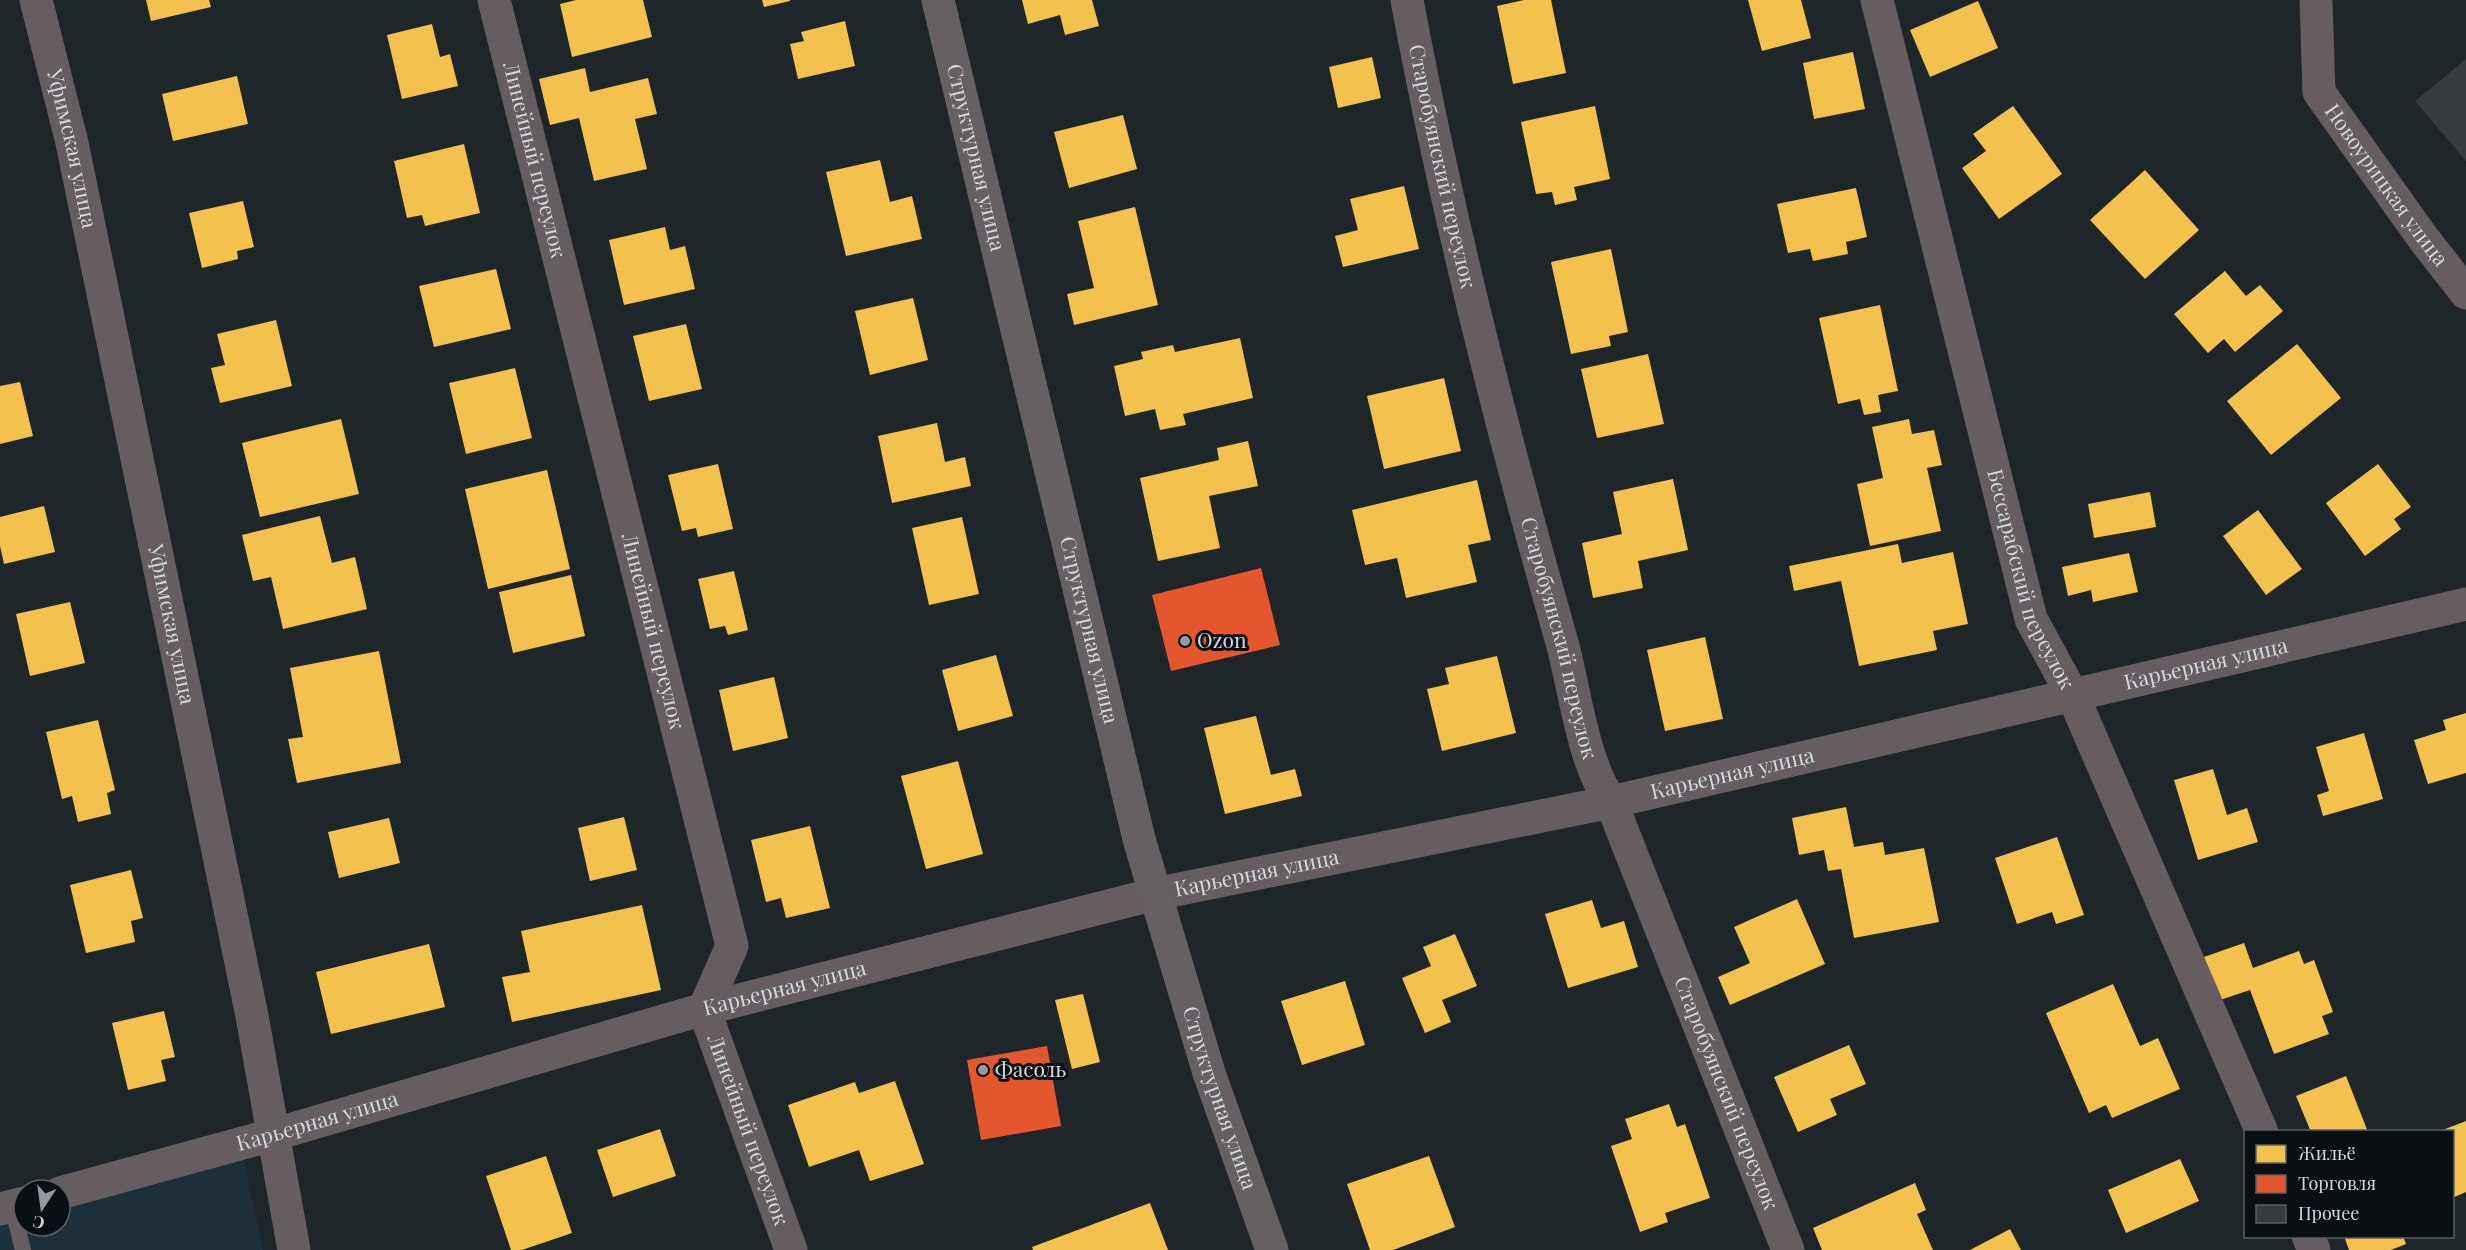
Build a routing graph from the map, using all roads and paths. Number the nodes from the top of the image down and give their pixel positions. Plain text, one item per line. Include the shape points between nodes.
1 (36, 0) edge
2 (494, 0) edge
3 (938, 0) edge
4 (1407, 0) edge
5 (1877, 0) edge
6 (2316, 0) edge
7 (2466, 293) edge
8 (2466, 604) edge
9 (2073, 696) junction
10 (1611, 802) junction
11 (1155, 894) junction
12 (704, 1009) junction
13 (2262, 1130) edge
14 (272, 1135) junction
15 (72, 1190) edge
16 (294, 1250) edge
17 (791, 1250) edge
18 (1272, 1250) edge
19 (1788, 1250) edge

1 - 14 street, Уфимская улица via 72,143 252,1016
2 - 12 street, Линейный переулок via 732,946
3 - 11 main road, Структурная улица via 1112,734
4 - 10 street, Старобуянский переулок via 1423,91 1508,454 1592,762 1599,785
5 - 9 street, Бессарабский переулок via 2031,619
6 - 7 street, Новоурицкая улица via 2319,92
8 - 9 street, Карьерная улица
9 - 10 street, Карьерная улица
9 - 13 street, Бессарабский переулок
10 - 11 street, Карьерная улица
10 - 19 street, Старобуянский переулок
11 - 12 street, Карьерная улица
11 - 18 main road, Структурная улица via 1209,1073
12 - 14 street, Карьерная улица
12 - 17 street, Линейный переулок
14 - 15 street, Карьерная улица
14 - 16 street, Уфимская улица

